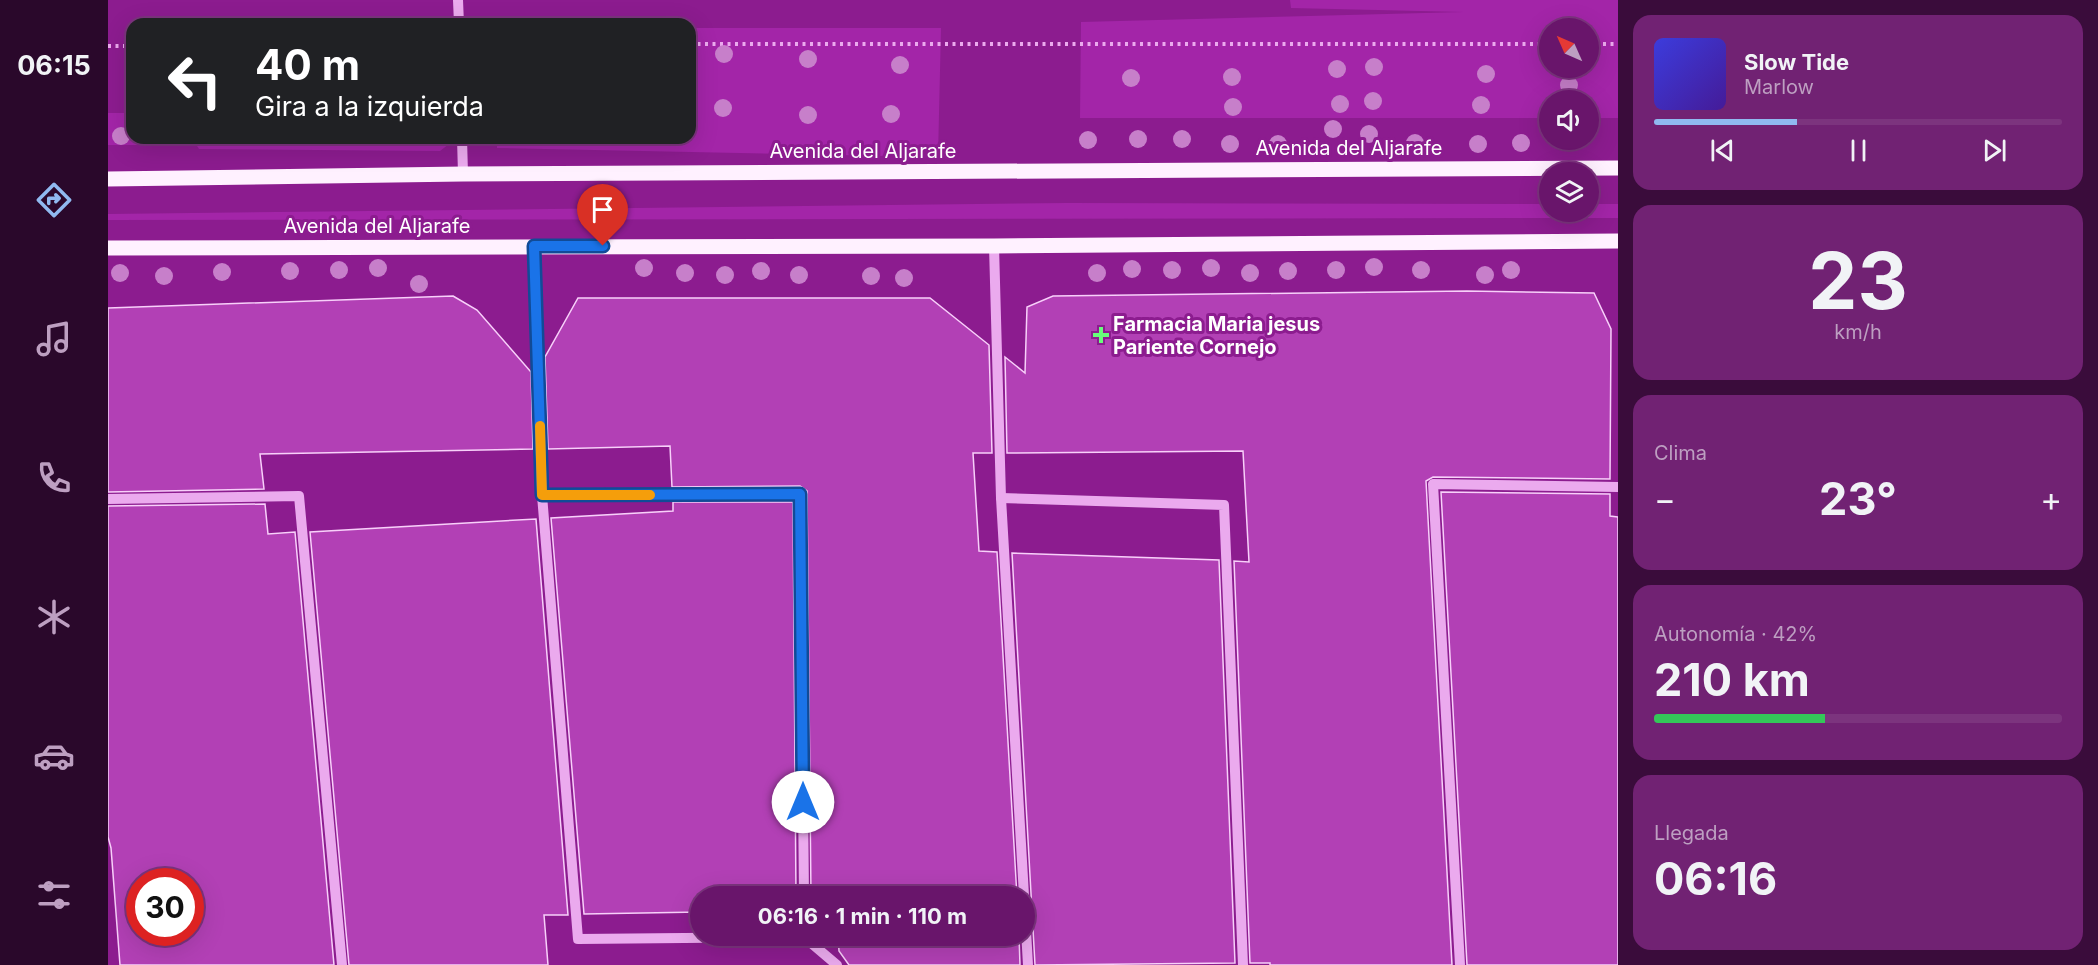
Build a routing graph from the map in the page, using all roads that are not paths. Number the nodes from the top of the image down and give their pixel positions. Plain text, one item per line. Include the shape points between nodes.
1 (458, 0) edge
2 (459, 18) edge
3 (462, 144) edge
4 (1618, 168) edge
5 (463, 174) junction
6 (108, 179) edge
7 (1618, 241) edge
8 (534, 246) junction
9 (994, 246) junction
10 (108, 248) edge
11 (1618, 487) edge
12 (542, 495) junction
13 (1001, 498) junction
14 (108, 499) edge
15 (804, 886) edge
16 (690, 938) edge
17 (815, 946) edge
18 (342, 965) edge
19 (837, 965) edge
20 (1028, 965) edge
21 (1243, 965) edge
22 (1460, 965) edge

1 - 2 street
3 - 5 street
4 - 5 main road, Avenida del Aljarafe
5 - 6 main road, Avenida del Aljarafe
7 - 9 main road, Avenida del Aljarafe
8 - 9 main road, Avenida del Aljarafe
8 - 10 main road, Avenida del Aljarafe
8 - 12 street
9 - 13 street
11 - 22 street via 1433,484
12 - 15 street via 800,494
12 - 16 street via 578,939
13 - 20 street
13 - 21 street via 1224,505
14 - 18 street via 299,496
17 - 19 street

